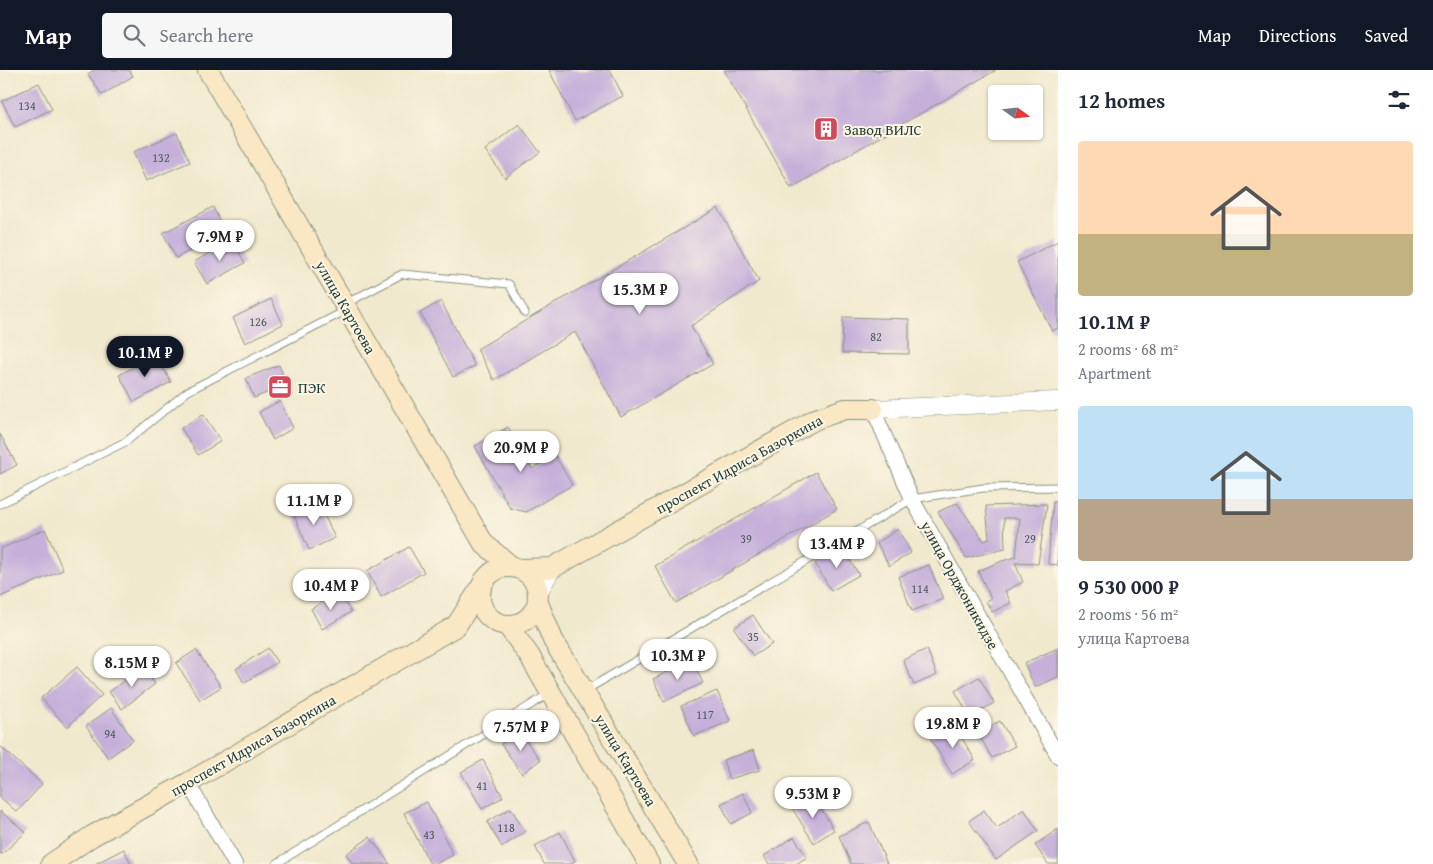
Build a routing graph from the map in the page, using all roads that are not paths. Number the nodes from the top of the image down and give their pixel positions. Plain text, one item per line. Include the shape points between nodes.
1 (208, 70) edge
2 (346, 307) junction
3 (525, 313) dead end
4 (1058, 401) edge
5 (873, 409) junction
6 (1058, 488) edge
7 (912, 499) junction
8 (0, 504) edge
9 (484, 544) junction
10 (516, 568) junction
11 (552, 568) junction
12 (482, 584) junction
13 (538, 598) junction
14 (502, 624) junction
15 (456, 626) junction
16 (584, 691) junction
17 (551, 693) junction
18 (1058, 756) edge
19 (188, 783) junction
20 (51, 864) edge
21 (235, 864) edge
22 (276, 864) edge
23 (649, 864) edge
24 (688, 864) edge

1 - 2 main road, улица Картоева
2 - 3 lane via 402,274 508,284
2 - 8 lane via 188,391 127,440
2 - 9 main road, улица Картоева
4 - 5 street, проспект Идриса Базоркина
5 - 7 street, улица Орджоникидзе
5 - 11 main road, проспект Идриса Базоркина via 844,410 816,420
6 - 7 lane via 983,488
7 - 16 lane
7 - 18 street, улица Орджоникидзе
9 - 10 main road, улица Картоева
9 - 12 main road
10 - 11 main road, проспект Идриса Базоркина
10 - 12 main road via 501,567
10 - 13 main road via 530,574
11 - 13 street
12 - 14 main road via 482,609 488,617
12 - 15 main road, проспект Идриса Базоркина
13 - 14 main road via 526,620
13 - 16 main road, улица Картоева via 553,640
14 - 15 main road, проспект Идриса Базоркина
14 - 17 main road, улица Картоева via 529,655
15 - 19 main road, проспект Идриса Базоркина
16 - 24 main road, улица Картоева
17 - 22 lane
17 - 23 main road, улица Картоева
19 - 20 main road, проспект Идриса Базоркина via 92,836
19 - 21 street

